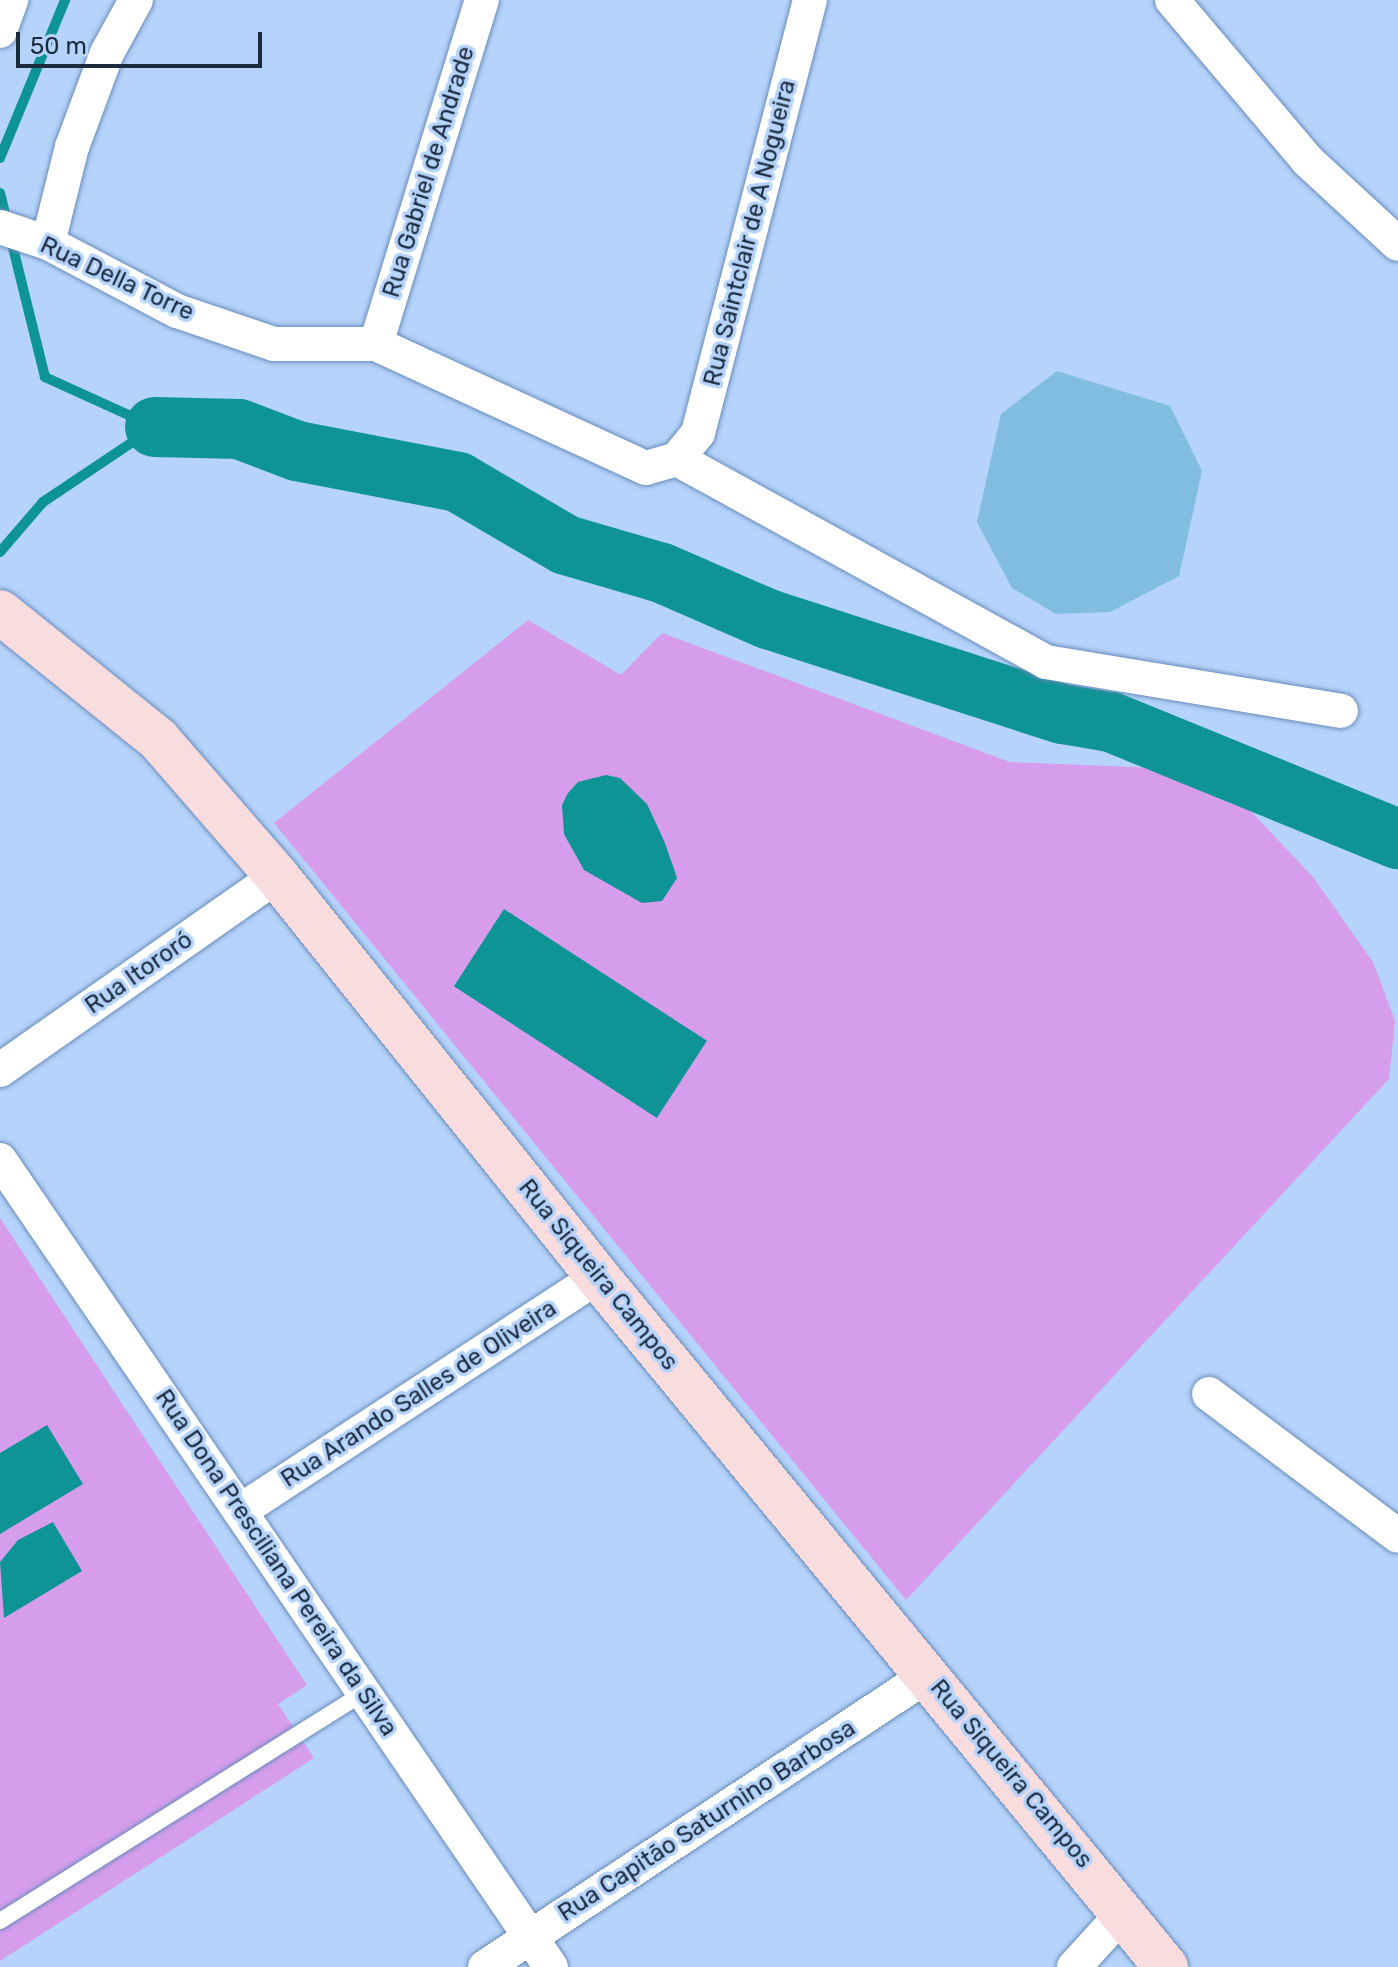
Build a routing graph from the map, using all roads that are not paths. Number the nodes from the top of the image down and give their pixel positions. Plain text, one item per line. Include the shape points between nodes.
1 (11, 0) edge
2 (136, 0) edge
3 (482, 0) edge
4 (810, 0) edge
5 (1172, 0) edge
6 (0, 31) edge
7 (0, 227) edge
8 (41, 241) junction
9 (1398, 244) edge
10 (376, 344) junction
11 (677, 459) junction
12 (0, 612) edge
13 (1341, 711) dead end
14 (277, 876) junction
15 (0, 1070) edge
16 (0, 1160) edge
17 (598, 1277) junction
18 (1209, 1394) dead end
19 (240, 1511) junction
20 (1398, 1536) edge
21 (928, 1675) junction
22 (365, 1692) junction
23 (1124, 1912) junction
24 (0, 1921) edge
25 (532, 1936) junction
26 (485, 1967) edge
27 (551, 1967) edge
28 (1074, 1967) edge
29 (1166, 1967) edge

1 - 6 street
2 - 8 street via 107,53
3 - 10 street, Rua Gabriel de Andrade
4 - 11 street, Rua Saintclair de A Nogueira via 698,433
5 - 9 street via 1308,161
7 - 8 street, Rua Della Torre
8 - 10 street, Rua Della Torre via 177,311 274,344
10 - 11 street via 646,468
11 - 13 street via 1046,662
12 - 14 main road, Rua Siqueira Campos via 158,739
14 - 15 street, Rua Itororó
14 - 17 main road, Rua Siqueira Campos
16 - 19 street, Rua Dona Presciliana Pereira da Silva
17 - 19 street, Rua Arando Salles de Oliveira
17 - 21 main road, Rua Siqueira Campos
18 - 20 street
19 - 22 street, Rua Dona Presciliana Pereira da Silva
21 - 23 main road, Rua Siqueira Campos
21 - 25 street, Rua Capitão Saturnino Barbosa
22 - 24 lane
22 - 25 street, Rua Dona Presciliana Pereira da Silva
23 - 28 street
23 - 29 main road, Rua Siqueira Campos
25 - 26 street, Rua Capitão Saturnino Barbosa
25 - 27 street, Rua Dona Presciliana Pereira da Silva

